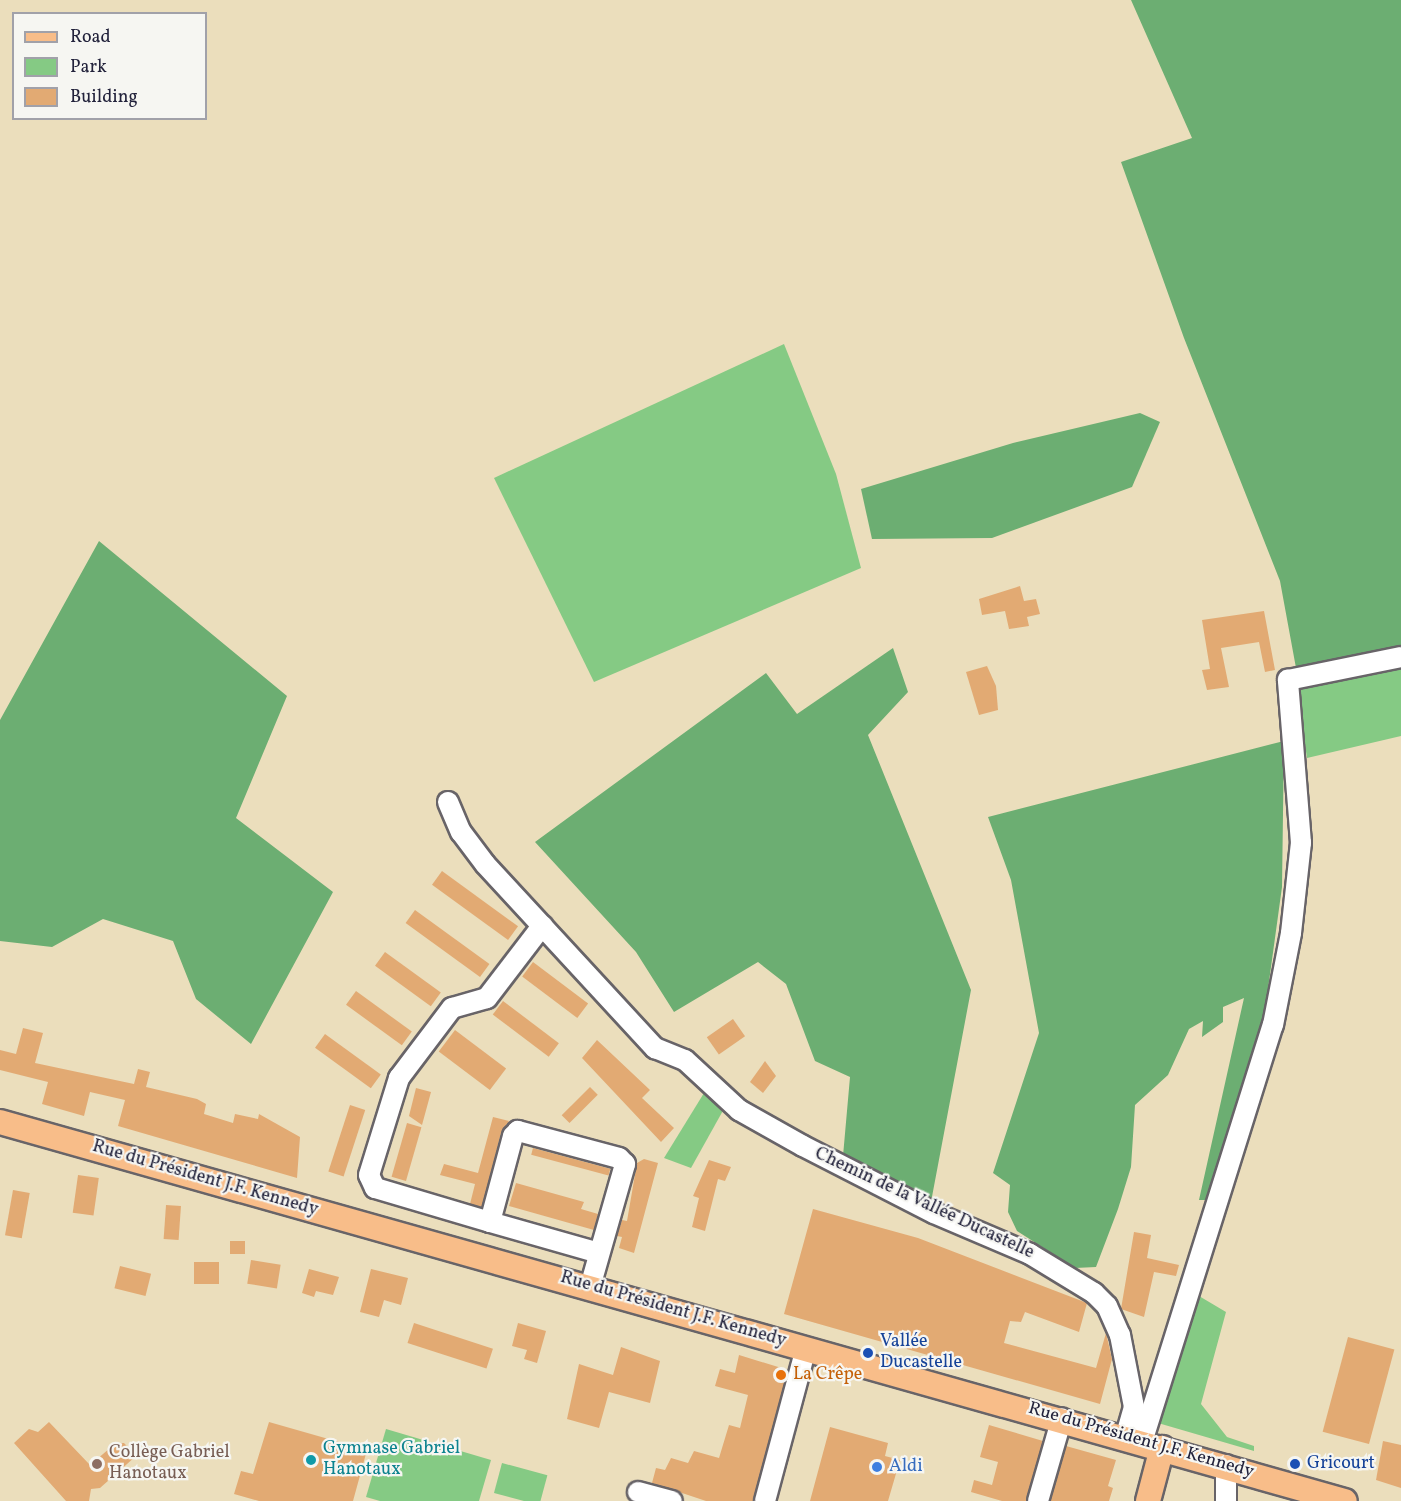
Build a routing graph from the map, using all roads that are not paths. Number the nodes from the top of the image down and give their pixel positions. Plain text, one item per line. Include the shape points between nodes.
1 (1401, 657) edge
2 (448, 802) dead end
3 (542, 926) junction
4 (0, 1122) edge
5 (490, 1222) junction
6 (599, 1253) junction
7 (590, 1287) junction
8 (806, 1348) junction
9 (1062, 1418) junction
10 (1143, 1443) junction
11 (1226, 1465) junction
12 (638, 1492) dead end
13 (672, 1501) edge
14 (765, 1501) edge
15 (1038, 1501) edge
16 (1148, 1501) edge
17 (1226, 1501) edge
18 (1345, 1501) edge

1 - 10 street via 1288,680 1301,843 1291,933 1273,1025
2 - 3 street, Chemin de la Vallée Ducastelle via 461,832
3 - 5 street via 487,998 452,1008 399,1078 369,1175 375,1188
3 - 10 street, Chemin de la Vallée Ducastelle via 655,1048 685,1060 739,1110 884,1189 1030,1254 1094,1293 1107,1306 1122,1343
4 - 7 main road, Rue du Président J.F. Kennedy
5 - 6 street
5 - 6 street via 513,1136 518,1131 599,1152 620,1158 625,1164
6 - 7 street
7 - 8 main road, Rue du Président J.F. Kennedy
8 - 9 main road, Rue du Président J.F. Kennedy
8 - 14 street
9 - 10 main road, Rue du Président J.F. Kennedy
9 - 15 street
10 - 11 main road, Rue du Président J.F. Kennedy
10 - 16 main road
11 - 17 street
11 - 18 main road, Rue du Président J.F. Kennedy
12 - 13 street

